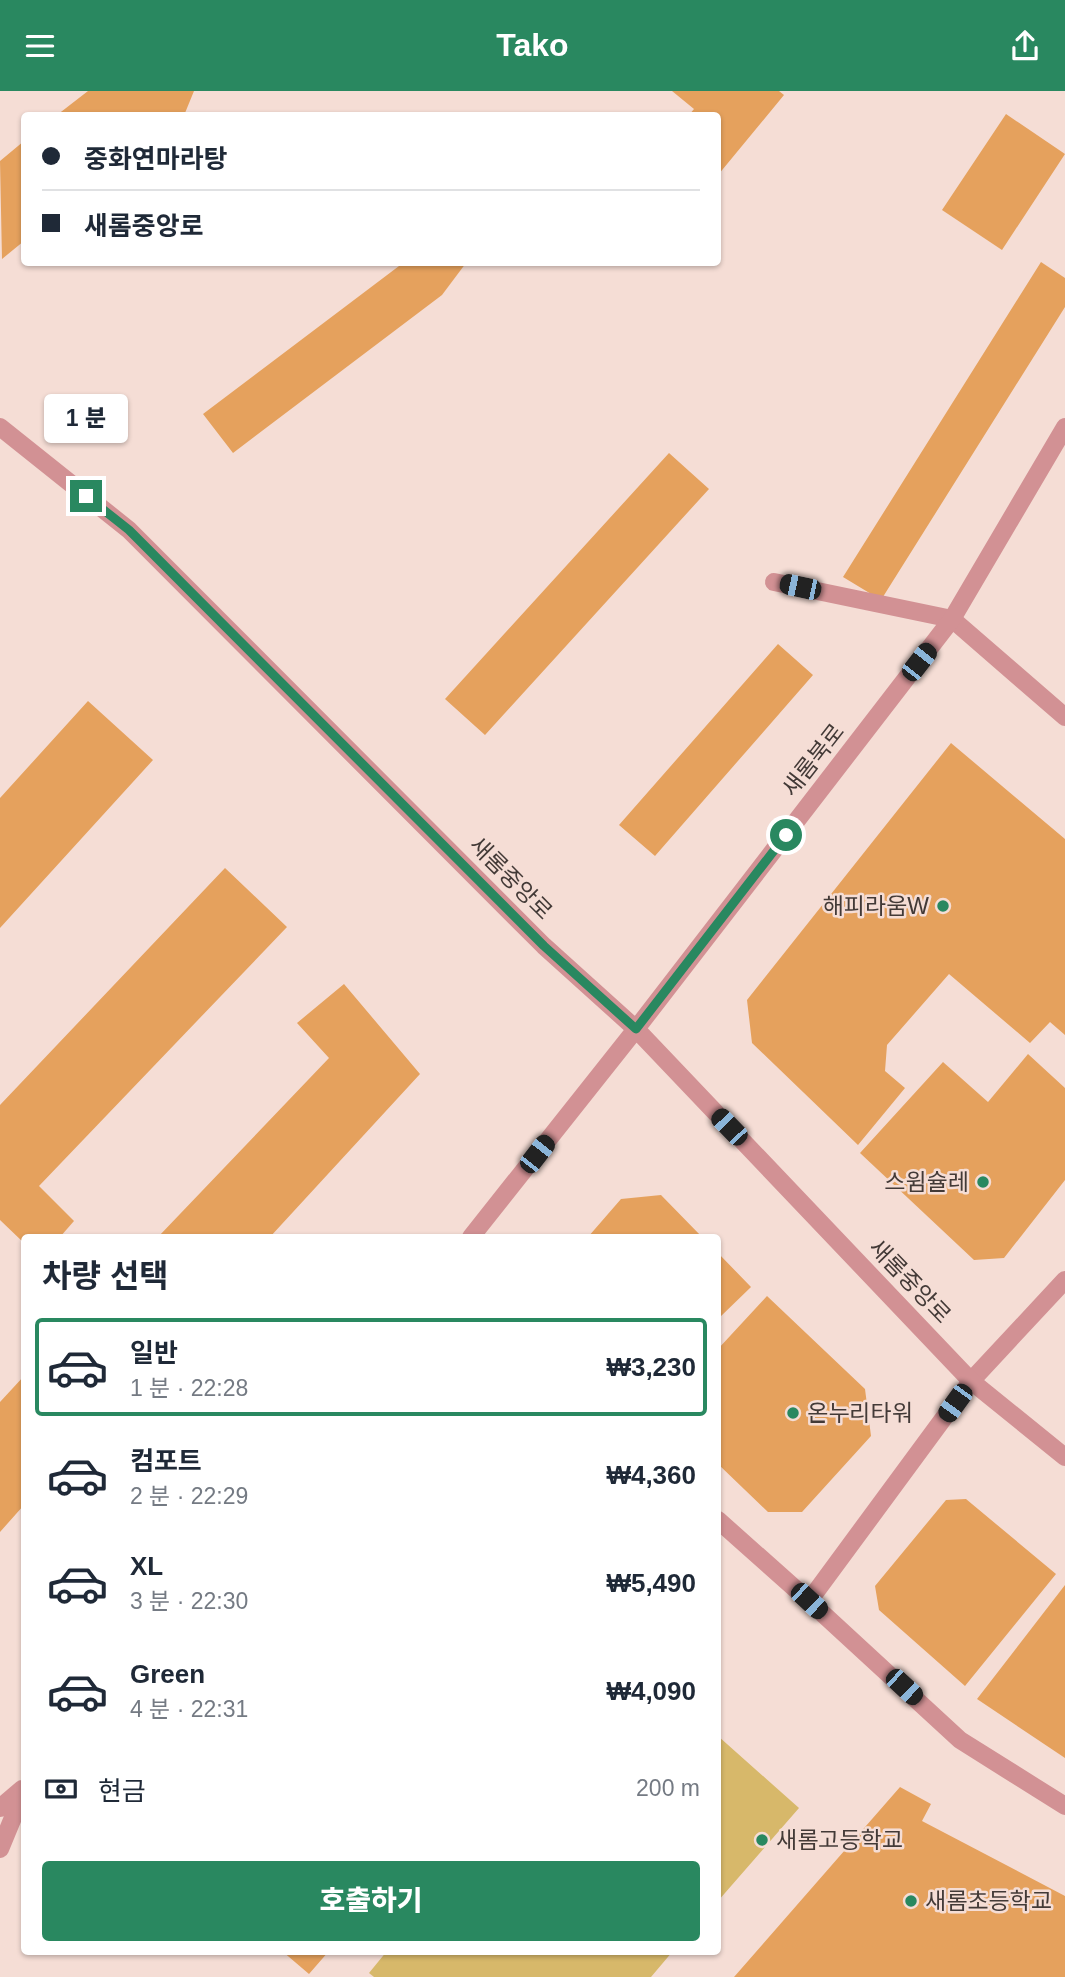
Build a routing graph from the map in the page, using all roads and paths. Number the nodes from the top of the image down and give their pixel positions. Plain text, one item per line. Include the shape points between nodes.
1 (0, 427) edge
2 (1065, 427) edge
3 (774, 582) dead end
4 (952, 619) junction
5 (1065, 717) edge
6 (636, 1029) junction
7 (473, 1234) edge
8 (1065, 1280) edge
9 (971, 1381) junction
10 (1065, 1457) edge
11 (721, 1523) edge
12 (809, 1601) junction
13 (21, 1791) edge
14 (21, 1796) edge
15 (1065, 1805) edge
16 (0, 1808) edge
17 (0, 1849) edge

1 - 6 street, 새롬중앙로 via 129,530 544,946
2 - 4 street, 새롬북로
3 - 4 street
4 - 5 street
4 - 6 street, 새롬북로
6 - 7 street, 새롬북로
6 - 9 street, 새롬중앙로
8 - 9 street
9 - 10 street, 새롬중앙로
9 - 12 street
11 - 12 street
12 - 15 street via 960,1739
13 - 16 street
14 - 17 street

